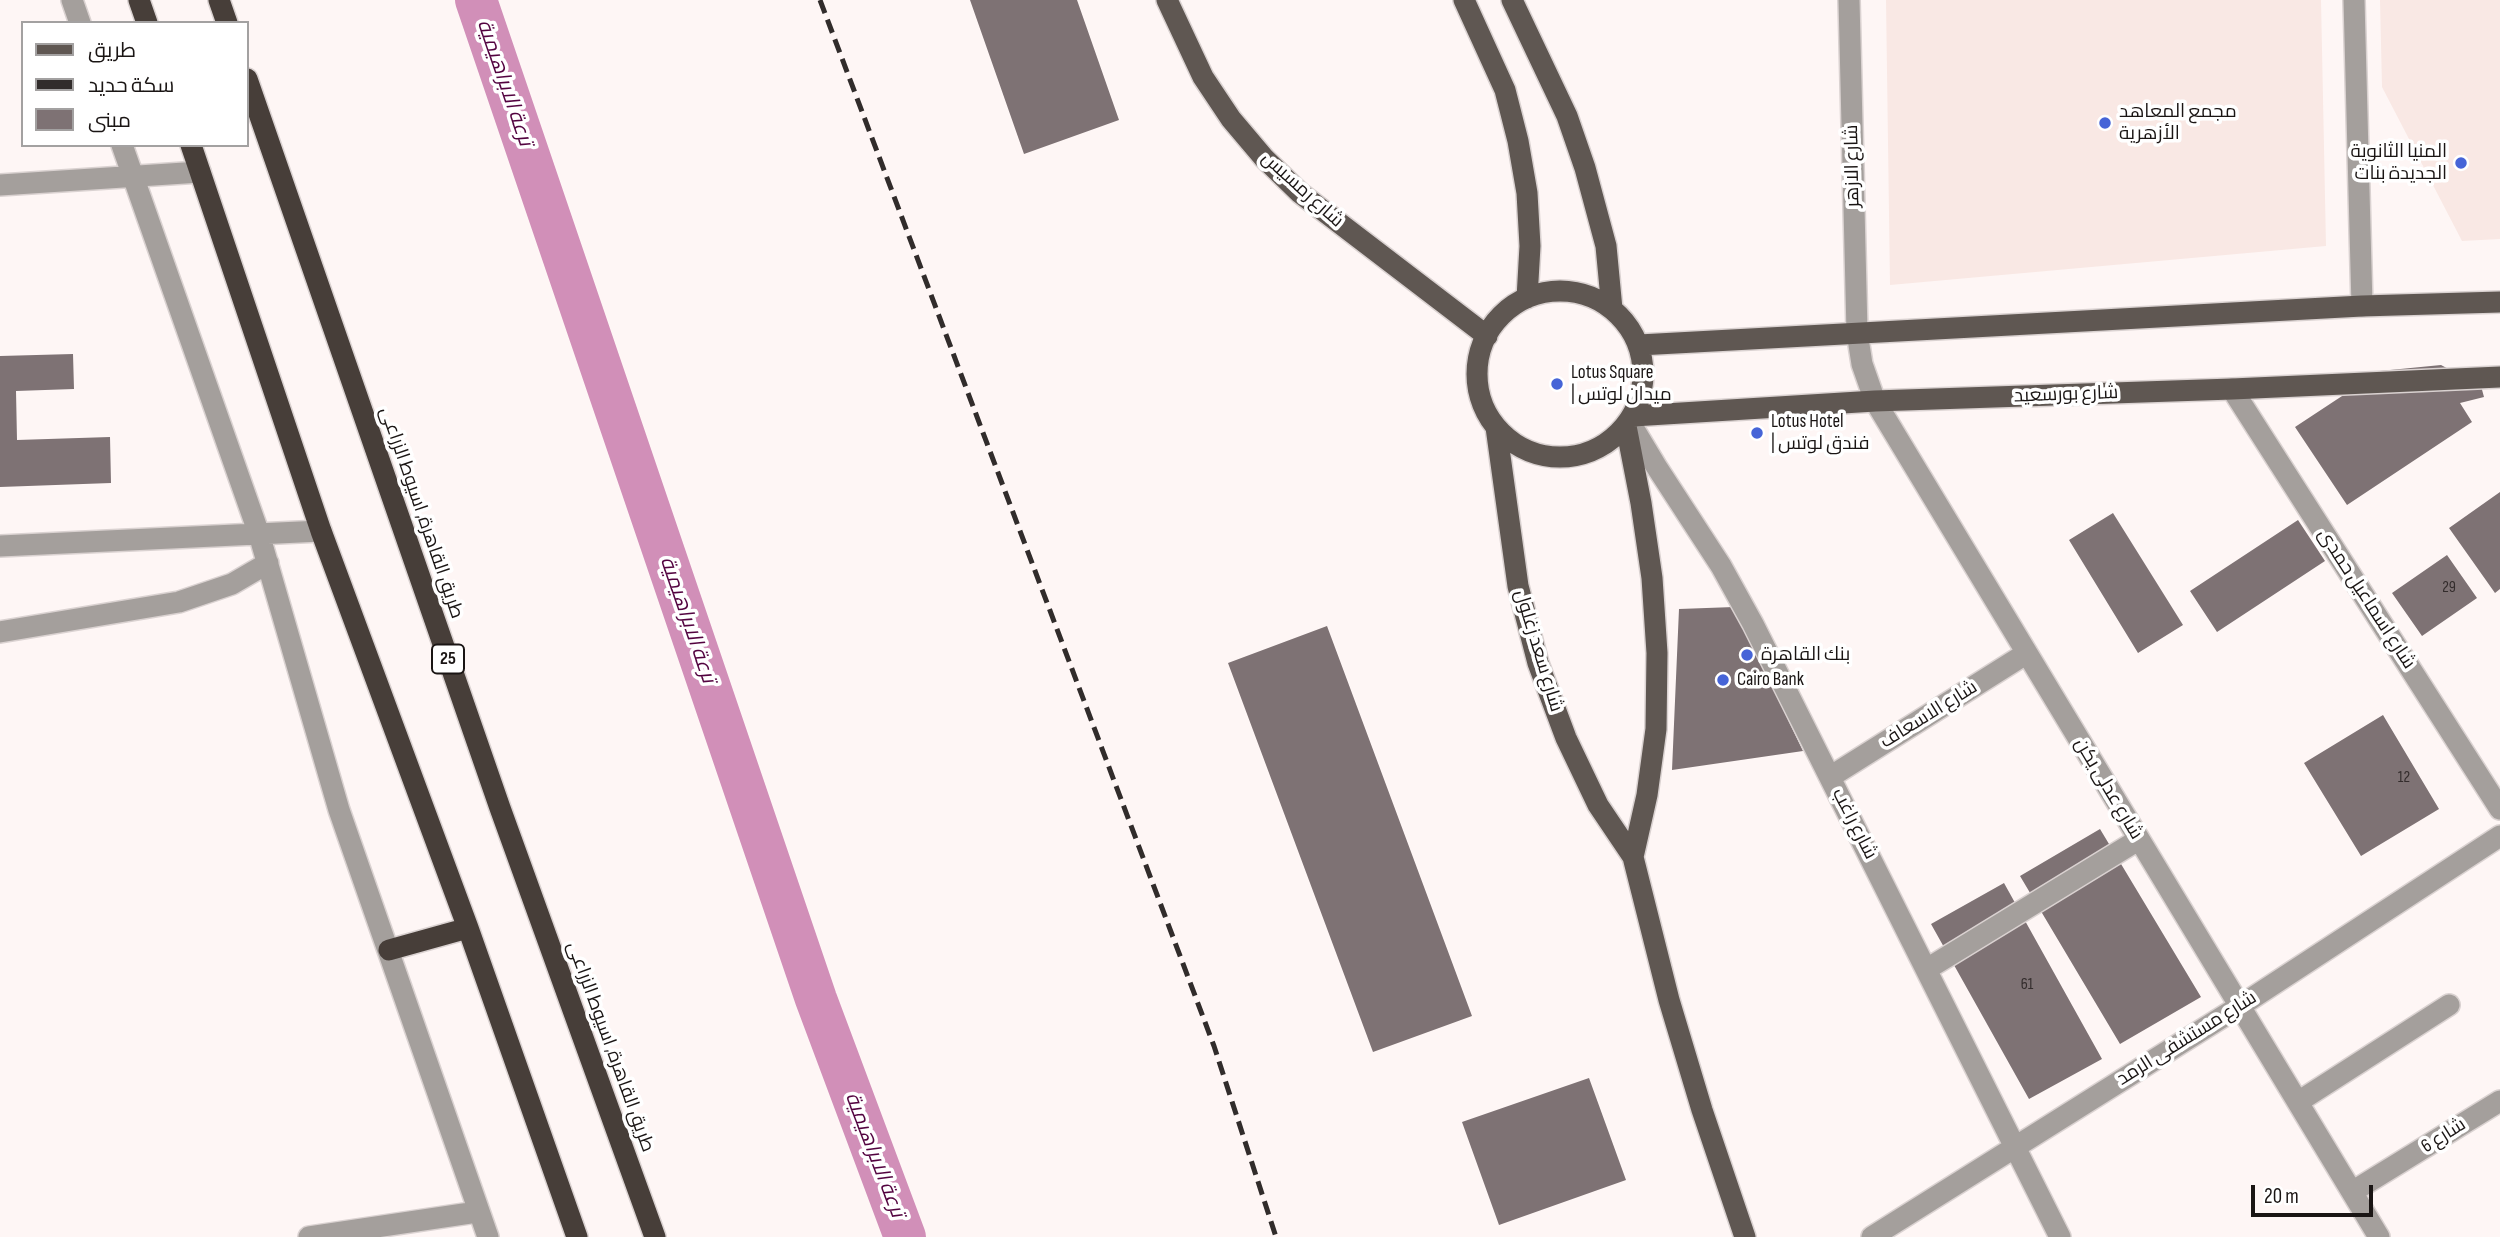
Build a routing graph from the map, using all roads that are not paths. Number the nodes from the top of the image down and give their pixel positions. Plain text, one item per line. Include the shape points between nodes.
1 (72, 0) edge
2 (139, 0) edge
3 (219, 0) edge
4 (1167, 0) edge
5 (1464, 0) edge
6 (1512, 0) edge
7 (1849, 0) edge
8 (2354, 0) edge
9 (79, 21) edge
10 (146, 21) edge
11 (226, 21) edge
12 (248, 82) edge
13 (123, 147) edge
14 (192, 147) edge
15 (200, 172) junction
16 (133, 176) junction
17 (0, 185) edge
18 (1527, 298) junction
19 (2500, 302) edge
20 (2362, 306) junction
21 (1612, 309) junction
22 (1857, 332) junction
23 (1487, 336) junction
24 (1639, 345) junction
25 (2500, 377) edge
26 (2232, 389) junction
27 (1875, 401) junction
28 (1629, 421) junction
29 (1496, 427) junction
30 (321, 531) junction
31 (259, 534) junction
32 (0, 546) edge
33 (268, 563) junction
34 (0, 632) edge
35 (2027, 653) junction
36 (1830, 777) junction
37 (2500, 809) edge
38 (2500, 836) edge
39 (2138, 840) junction
40 (1633, 857) junction
41 (468, 928) junction
42 (389, 950) junction
43 (1927, 970) junction
44 (2449, 1004) dead end
45 (2240, 1006) junction
46 (2500, 1101) edge
47 (2298, 1102) junction
48 (2016, 1146) junction
49 (2352, 1192) junction
50 (477, 1212) junction
51 (309, 1237) edge
52 (488, 1237) edge
53 (577, 1237) edge
54 (655, 1237) edge
55 (1745, 1237) edge
56 (1872, 1237) edge
57 (2060, 1237) edge
58 (2379, 1237) edge

1 - 9 street
2 - 10 highway
3 - 11 highway
4 - 23 main road, شارع رمسيس via 1203,76 1264,158 1300,193
5 - 18 main road via 1505,90 1518,141 1527,193
6 - 21 main road via 1567,116 1585,168 1606,246
7 - 22 street, شارع الازهر
8 - 20 street
12 - 54 highway, طريق القاهرة, اسيوط الزراعى / 25 via 500,808
13 - 16 street
14 - 15 highway
15 - 16 street
15 - 30 highway
16 - 17 street
16 - 31 street
18 - 21 main road via 1571,292
18 - 23 main road via 1497,320
19 - 20 main road
20 - 22 main road
21 - 24 main road
22 - 24 main road
22 - 27 street, شارع عدلى يكن
23 - 29 main road via 1477,373 1485,410
24 - 28 main road via 1642,394
25 - 26 main road, شارع بورسعيد
26 - 27 main road, شارع بورسعيد
26 - 37 street, شارع اسماعيل حمدى
27 - 28 main road, شارع بورسعيد
27 - 35 street, شارع عدلى يكن
28 - 29 main road via 1607,443 1585,454 1560,457 1536,454
28 - 36 street, شارع راغب via 1721,566
28 - 40 main road, شارع سعد زغلول via 1652,578 1657,653 1656,729
29 - 40 main road, شارع سعد زغلول via 1518,586 1538,663 1598,805
30 - 31 street
30 - 41 highway
31 - 32 street
31 - 33 street
33 - 34 street via 232,584 179,602
33 - 42 street via 339,810
35 - 36 street, شارع الاسعاف
35 - 39 street, شارع عدلى يكن
36 - 43 street, شارع راغب
38 - 45 street, شارع مستشفى الرمد
39 - 43 street
39 - 45 street, شارع عدلى يكن
40 - 55 main road, شارع سعد زغلول via 1669,1000
41 - 42 highway
41 - 53 highway
42 - 50 street
43 - 48 street, شارع راغب
44 - 47 street
45 - 47 street, شارع عدلى يكن
45 - 48 street, شارع مستشفى الرمد
46 - 49 street, شارع 6
47 - 49 street, شارع عدلى يكن
48 - 56 street, شارع مستشفى الرمد
48 - 57 street, شارع راغب
49 - 58 street, شارع عدلى يكن
50 - 51 street
50 - 52 street

